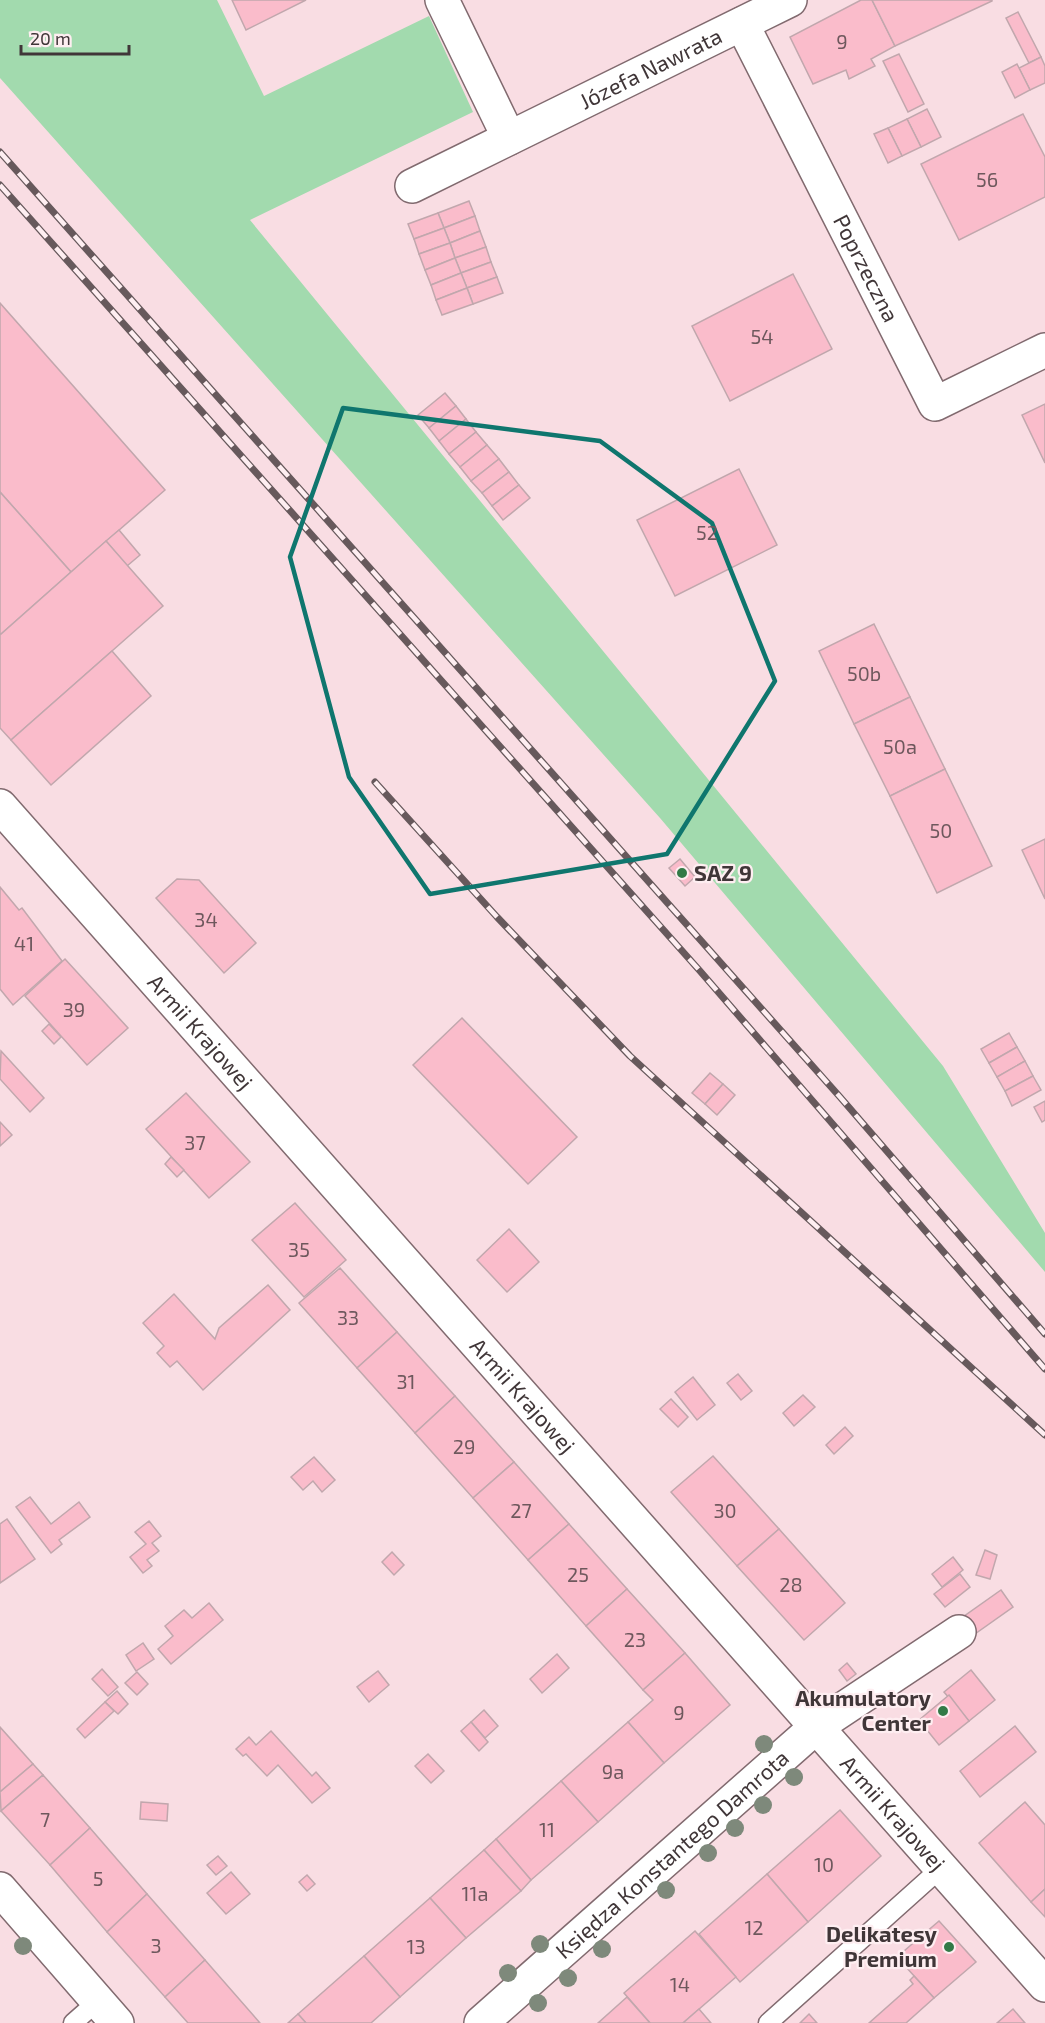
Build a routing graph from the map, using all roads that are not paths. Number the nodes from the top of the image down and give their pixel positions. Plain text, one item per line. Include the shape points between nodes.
1 (442, 0) edge
2 (790, 0) edge
3 (742, 24) junction
4 (509, 138) junction
5 (412, 186) dead end
6 (1045, 350) edge
7 (0, 806) edge
8 (959, 1632) dead end
9 (816, 1727) junction
10 (941, 1868) junction
11 (0, 1889) edge
12 (1045, 1985) edge
13 (108, 2012) edge
14 (73, 2023) edge
15 (481, 2023) edge
16 (768, 2023) edge

1 - 4 street
2 - 3 street, Józefa Nawrata
3 - 4 street, Józefa Nawrata
3 - 6 street, Poprzeczna via 935,404
4 - 5 street, Józefa Nawrata
7 - 9 street, Armii Krajowej
8 - 9 street, Księdza Konstantego Damrota
9 - 10 street, Armii Krajowej
9 - 15 street, Księdza Konstantego Damrota
10 - 12 street, Armii Krajowej
10 - 16 lane
11 - 13 street
13 - 14 lane

